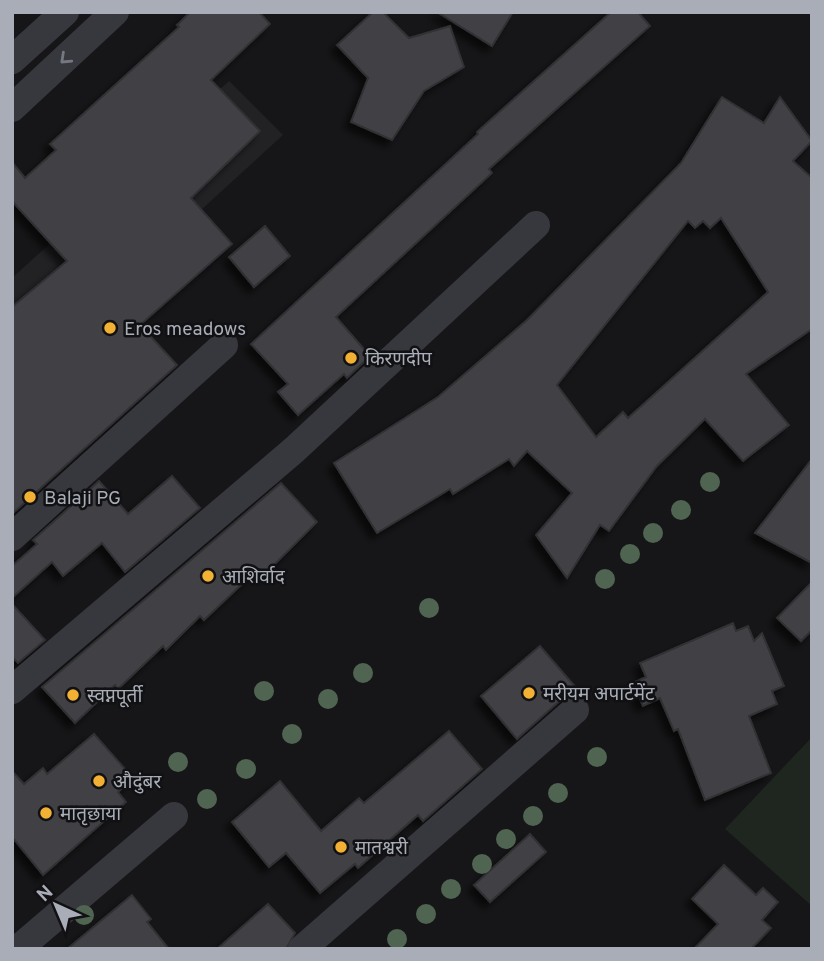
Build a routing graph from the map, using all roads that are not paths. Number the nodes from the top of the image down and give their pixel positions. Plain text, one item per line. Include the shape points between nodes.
1 (65, 12) edge
2 (115, 12) edge
3 (12, 60) edge
4 (12, 108) edge
5 (536, 226) dead end
6 (224, 345) dead end
7 (12, 537) edge
8 (12, 690) edge
9 (575, 710) dead end
10 (174, 816) dead end
11 (18, 949) edge
12 (302, 949) edge

1 - 3 street
2 -> 4 street
5 - 8 street via 294,450
6 - 7 street
9 - 12 street
10 - 11 street

